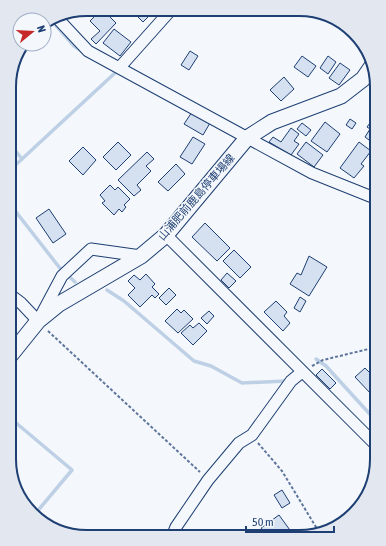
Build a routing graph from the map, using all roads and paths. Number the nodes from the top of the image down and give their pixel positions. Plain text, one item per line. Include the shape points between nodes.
1 (166, 16) edge
2 (60, 21) edge
3 (120, 67) junction
4 (368, 71) edge
5 (248, 138) junction
6 (370, 196) edge
7 (166, 235) junction
8 (141, 256) junction
9 (16, 299) edge
10 (38, 321) junction
11 (16, 348) edge
12 (370, 349) edge
13 (317, 363) dead end
14 (302, 372) junction
15 (252, 435) junction
16 (370, 439) edge
17 (208, 480) junction
18 (316, 528) edge
19 (175, 530) edge

1 - 3 street
2 - 3 street via 88,50
3 - 5 street
4 - 5 main road, 山浦肥前鹿島停車場線 via 363,79 341,96 272,122
5 - 6 street via 312,173
5 - 7 main road, 山浦肥前鹿島停車場線
7 - 8 main road, 山浦肥前鹿島停車場線
7 - 14 street
8 - 10 main road, 山浦肥前鹿島停車場線 via 59,304
8 - 10 street via 90,249 65,273
9 - 10 street
10 - 11 main road, 山浦肥前鹿島停車場線
10 - 17 path
12 - 13 path
14 - 15 street via 290,381
14 - 16 street
15 - 17 street via 239,443
15 - 18 path via 282,471
17 - 19 street

